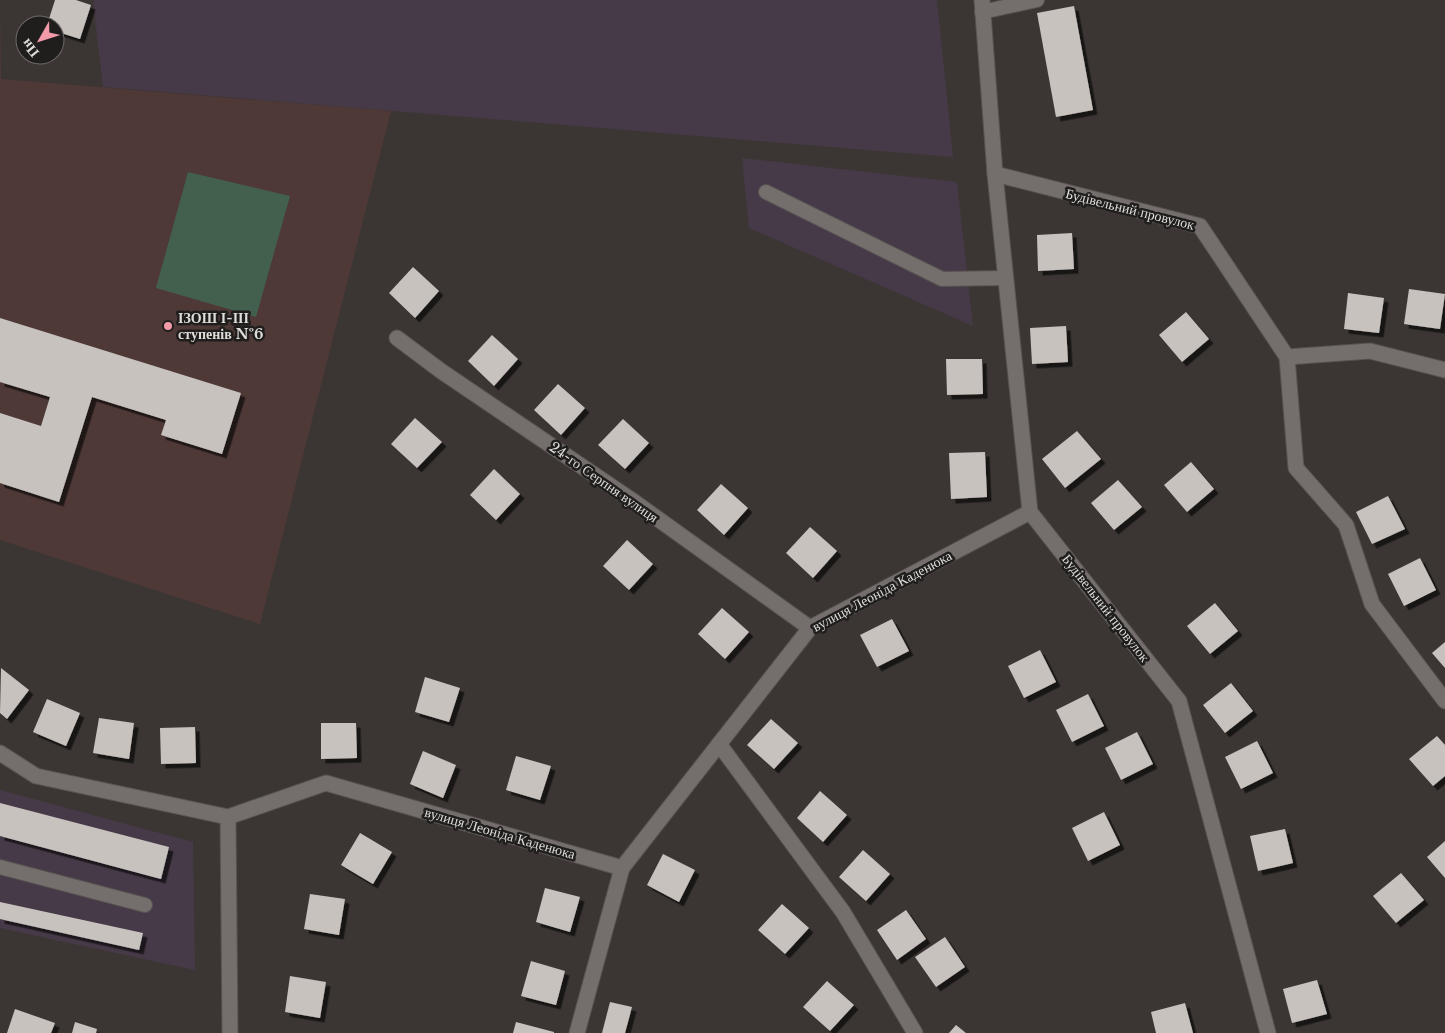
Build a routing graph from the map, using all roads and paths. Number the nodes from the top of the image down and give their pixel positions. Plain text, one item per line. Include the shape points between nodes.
1 (1037, 0) edge
2 (982, 6) edge
3 (995, 174) junction
4 (766, 192) dead end
5 (1006, 278) junction
6 (397, 338) dead end
7 (1287, 357) junction
8 (1445, 370) edge
9 (1030, 512) junction
10 (810, 628) junction
11 (1445, 701) edge
12 (719, 744) junction
13 (0, 753) edge
14 (228, 817) junction
15 (0, 868) edge
16 (622, 868) junction
17 (145, 905) dead end
18 (230, 1033) edge
19 (576, 1033) edge
20 (915, 1033) edge
21 (1268, 1033) edge

1 - 2 lane
2 - 3 street
3 - 5 street
3 - 7 street, Будівельний провулок via 1200,226
4 - 5 lane via 942,280
5 - 9 street
6 - 10 street, 24-го Серпня вулиця
7 - 8 street via 1370,351
7 - 11 street via 1296,468 1346,525 1372,604
9 - 10 street, вулиця Леоніда Каденюка
9 - 21 street, Будівельний провулок via 1179,701
10 - 12 street, вулиця Леоніда Каденюка
12 - 16 street, вулиця Леоніда Каденюка
12 - 20 street via 843,912
13 - 14 street via 36,776
14 - 16 street, вулиця Леоніда Каденюка via 326,783
14 - 18 street
15 - 17 lane
16 - 19 street

